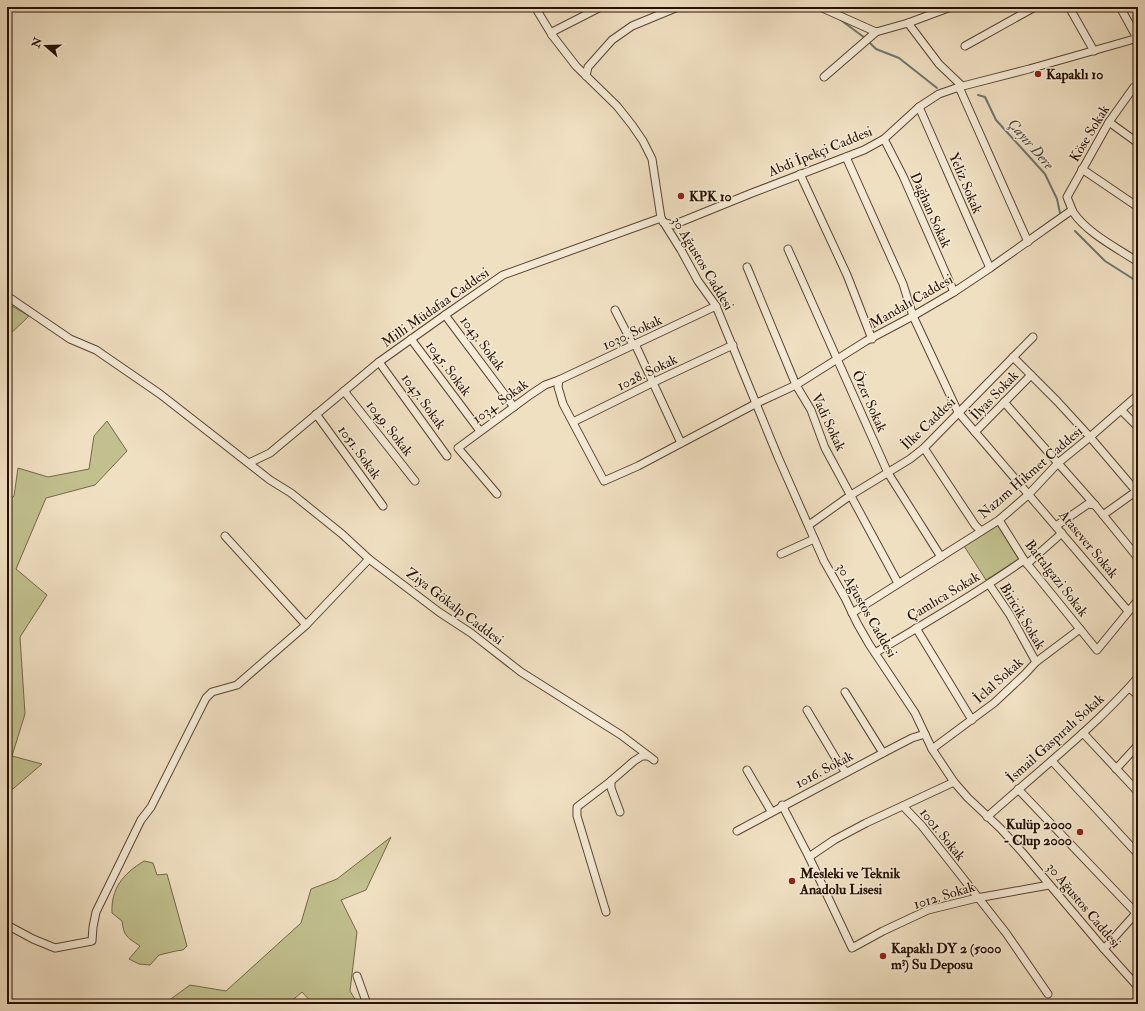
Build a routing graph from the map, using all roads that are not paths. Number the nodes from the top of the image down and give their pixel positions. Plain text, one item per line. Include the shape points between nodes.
1 (535, 7) edge
2 (601, 7) edge
3 (678, 7) edge
4 (820, 7) edge
5 (951, 7) edge
6 (1035, 7) edge
7 (1068, 7) edge
8 (1120, 7) edge
9 (908, 23) junction
10 (876, 32) junction
11 (552, 35) junction
12 (1138, 38) edge
13 (965, 46) dead end
14 (1094, 51) junction
15 (586, 76) junction
16 (824, 77) dead end
17 (960, 87) junction
18 (1137, 88) edge
19 (919, 107) junction
20 (1109, 122) junction
21 (884, 139) junction
22 (1138, 143) edge
23 (846, 157) junction
24 (1082, 169) junction
25 (800, 174) junction
26 (1138, 207) edge
27 (1072, 210) junction
28 (662, 220) junction
29 (1028, 242) junction
30 (788, 249) dead end
31 (1138, 262) edge
32 (747, 267) dead end
33 (990, 268) junction
34 (954, 292) junction
35 (7, 296) edge
36 (716, 306) junction
37 (615, 310) dead end
38 (445, 315) junction
39 (913, 316) junction
40 (1033, 337) dead end
41 (411, 339) junction
42 (872, 339) junction
43 (634, 345) junction
44 (733, 345) junction
45 (1013, 358) junction
46 (837, 359) junction
47 (379, 362) junction
48 (1031, 375) junction
49 (559, 380) junction
50 (654, 382) junction
51 (796, 385) junction
52 (344, 390) junction
53 (1138, 395) edge
54 (1004, 402) junction
55 (757, 403) junction
56 (514, 406) junction
57 (1121, 410) junction
58 (958, 412) junction
59 (316, 414) junction
60 (574, 422) junction
61 (1138, 427) edge
62 (480, 431) junction
63 (975, 432) junction
64 (1090, 437) junction
65 (681, 443) junction
66 (924, 448) junction
67 (447, 456) dead end
68 (249, 463) junction
69 (1058, 463) junction
70 (888, 472) junction
71 (415, 481) dead end
72 (1137, 490) edge
73 (498, 494) dead end
74 (1029, 494) junction
75 (851, 495) junction
76 (1095, 505) junction
77 (383, 506) dead end
78 (1103, 515) junction
79 (999, 520) junction
80 (809, 525) junction
81 (1056, 526) junction
82 (981, 532) junction
83 (1062, 533) junction
84 (225, 536) dead end
85 (814, 539) junction
86 (781, 554) dead end
87 (941, 557) junction
88 (1138, 558) edge
89 (369, 559) junction
90 (1026, 562) junction
91 (898, 583) junction
92 (989, 584) junction
93 (1138, 600) edge
94 (1128, 611) junction
95 (852, 613) junction
96 (306, 625) junction
97 (916, 628) junction
98 (1080, 629) junction
99 (875, 653) junction
100 (1036, 662) junction
101 (1138, 677) edge
102 (1129, 688) junction
103 (845, 692) dead end
104 (1138, 695) edge
105 (807, 710) dead end
106 (972, 720) junction
107 (1083, 733) junction
108 (925, 734) junction
109 (1138, 745) edge
110 (932, 749) junction
111 (882, 753) junction
112 (1052, 761) junction
113 (1116, 769) junction
114 (747, 770) dead end
115 (846, 772) junction
116 (612, 781) junction
117 (954, 782) junction
118 (1018, 789) junction
119 (1138, 792) edge
120 (782, 805) junction
121 (903, 806) junction
122 (620, 812) dead end
123 (771, 812) junction
124 (987, 817) junction
125 (737, 830) dead end
126 (1138, 854) edge
127 (809, 857) junction
128 (1049, 885) junction
129 (978, 898) junction
130 (606, 912) dead end
131 (1137, 913) edge
132 (7, 925) edge
133 (1104, 949) junction
134 (357, 976) dead end
135 (1138, 986) edge
136 (1048, 994) dead end
137 (367, 1004) edge

1 - 11 street
2 - 11 street via 554,31
3 - 15 street via 632,26 612,40 588,67
4 - 10 street
5 - 9 street
6 - 13 street
7 - 14 street
8 - 12 street
9 - 10 street
9 - 17 street via 938,64
10 - 16 street
11 - 15 street
12 - 14 street, Abdi İpekçi Caddesi
14 - 17 street, Abdi İpekçi Caddesi
15 - 28 street via 617,106 643,141 652,159
17 - 19 street, Abdi İpekçi Caddesi via 939,94
17 - 29 street
18 - 20 street, Köse Sokak
19 - 21 street, Abdi İpekçi Caddesi
19 - 33 street, Yeliz Sokak
20 - 22 street
20 - 24 street, Köse Sokak
21 - 23 street, Abdi İpekçi Caddesi
21 - 34 street, Dağhan Sokak
23 - 25 street, Abdi İpekçi Caddesi
23 - 39 street, Atasever Sokak via 903,284
24 - 26 street
24 - 27 street, Köse Sokak via 1067,197
25 - 28 street, Abdi İpekçi Caddesi via 673,225
25 - 42 street via 847,275
27 - 29 street, Mandalı Caddesi
27 - 31 street via 1096,234
28 - 36 street, 30 Ağustos Caddesi
28 - 38 street, Milli Müdafaa Caddesi via 503,275
29 - 33 street, Mandalı Caddesi
30 - 46 street, Özer Sokak
32 - 51 street, Vadi Sokak
33 - 34 street, Mandalı Caddesi
34 - 39 street, Mandalı Caddesi
35 - 68 street, Ziya Gökalp Caddesi via 70,338 96,350 160,394
36 - 43 street, 1030. Sokak
36 - 44 street, 30 Ağustos Caddesi
37 - 43 street
38 - 41 street, Milli Müdafaa Caddesi
38 - 56 street, 1043. Sokak
39 - 42 street, Mandalı Caddesi
39 - 58 street, Atasever Sokak
40 - 45 street, İlke Caddesi
41 - 47 street, Milli Müdafaa Caddesi
41 - 62 street, 1045. Sokak
42 - 46 street, Mandalı Caddesi
43 - 49 street, 1030. Sokak
43 - 50 street
44 - 50 street, 1028. Sokak
44 - 55 street, 30 Ağustos Caddesi
45 - 48 street
45 - 58 street, İlke Caddesi
46 - 51 street, Mandalı Caddesi
46 - 70 street, Özer Sokak
47 - 52 street, Milli Müdafaa Caddesi
47 - 67 street, 1047. Sokak
48 - 54 street, İlyas Sokak
48 - 64 street
49 - 56 street, 1034. Sokak via 545,385
49 - 60 street via 558,387 563,404
50 - 60 street, 1028. Sokak
50 - 65 street
51 - 55 street, Mandalı Caddesi
51 - 75 street, Vadi Sokak via 810,410 825,448
52 - 59 street, Milli Müdafaa Caddesi
52 - 71 street, 1049. Sokak
53 - 57 street, Nazım Hikmet Caddesi
54 - 63 street, İlyas Sokak
54 - 69 street
55 - 65 street, Mandalı Caddesi
55 - 80 street, 30 Ağustos Caddesi
56 - 62 street, 1034. Sokak
57 - 61 street
57 - 64 street, Nazım Hikmet Caddesi
58 - 63 street, Atasever Sokak
58 - 66 street, İlke Caddesi
59 - 68 street, Milli Müdafaa Caddesi via 270,453
59 - 77 street, 1051. Sokak
60 - 65 street, Mandalı Caddesi via 604,481
62 - 73 street, 1034. Sokak via 458,448
63 - 74 street, Atasever Sokak
64 - 69 street, Nazım Hikmet Caddesi
64 - 72 street
66 - 70 street, İlke Caddesi
66 - 82 street
68 - 89 street, Ziya Gökalp Caddesi via 291,493
69 - 74 street, Nazım Hikmet Caddesi
69 - 76 street
70 - 75 street, İlke Caddesi
70 - 87 street, Özer Sokak
72 - 78 street
74 - 79 street, Nazım Hikmet Caddesi
74 - 81 street, Atasever Sokak
75 - 80 street, İlke Caddesi
75 - 91 street, Vadi Sokak
76 - 78 street
76 - 81 street via 1088,504 1082,507
78 - 88 street
79 - 82 street, Nazım Hikmet Caddesi
79 - 90 street, Battalgazi Sokak
80 - 85 street, 30 Ağustos Caddesi
81 - 83 street, Atasever Sokak
82 - 87 street, Nazım Hikmet Caddesi
83 - 90 street, Çamlıca Sokak
83 - 94 street, Atasever Sokak
84 - 96 street
85 - 86 street
85 - 95 street, 30 Ağustos Caddesi
87 - 91 street, Nazım Hikmet Caddesi
89 - 96 street
89 - 116 street, Ziya Gökalp Caddesi via 517,668 621,735 651,758 642,756
90 - 92 street, Çamlıca Sokak
90 - 98 street, Battalgazi Sokak
91 - 95 street, Nazım Hikmet Caddesi
92 - 97 street, Çamlıca Sokak
92 - 100 street, Biricik Sokak via 1010,614
93 - 94 street
94 - 98 street, Battalgazi Sokak via 1098,650
95 - 99 street, 30 Ağustos Caddesi
96 - 132 street via 236,686 212,692 206,698 153,802 141,820 96,912 92,941 55,948
97 - 99 street, Çamlıca Sokak
97 - 106 street
98 - 100 street, İclal Sokak
99 - 108 street, 30 Ağustos Caddesi via 915,713
100 - 106 street, İclal Sokak via 994,703
101 - 102 street, İsmail Gaspıralı Sokak
102 - 104 street
102 - 107 street, İsmail Gaspıralı Sokak
103 - 111 street
105 - 115 street
106 - 110 street, İclal Sokak
107 - 112 street, İsmail Gaspıralı Sokak
107 - 113 street
108 - 110 street, 30 Ağustos Caddesi
108 - 111 street, 1016. Sokak
109 - 113 street
110 - 117 street, 30 Ağustos Caddesi
111 - 115 street, 1016. Sokak
112 - 118 street, İsmail Gaspıralı Sokak
112 - 126 street
113 - 119 street
114 - 123 street
115 - 120 street, 1016. Sokak
116 - 122 street via 611,788
116 - 130 street via 577,807
117 - 121 street
117 - 124 street, 30 Ağustos Caddesi
118 - 124 street, İsmail Gaspıralı Sokak
118 - 131 street
120 - 123 street, 1016. Sokak
120 - 127 street
121 - 127 street via 834,840
121 - 129 street, 1001. Sokak via 922,826
123 - 125 street, 1016. Sokak
124 - 128 street, 30 Ağustos Caddesi via 1022,852
127 - 129 street, 1012. Sokak via 852,948 928,910
128 - 129 street, 1012. Sokak
128 - 133 street, 30 Ağustos Caddesi
129 - 136 street, 1001. Sokak via 1006,933
131 - 133 street
133 - 135 street, 30 Ağustos Caddesi
134 - 137 street

